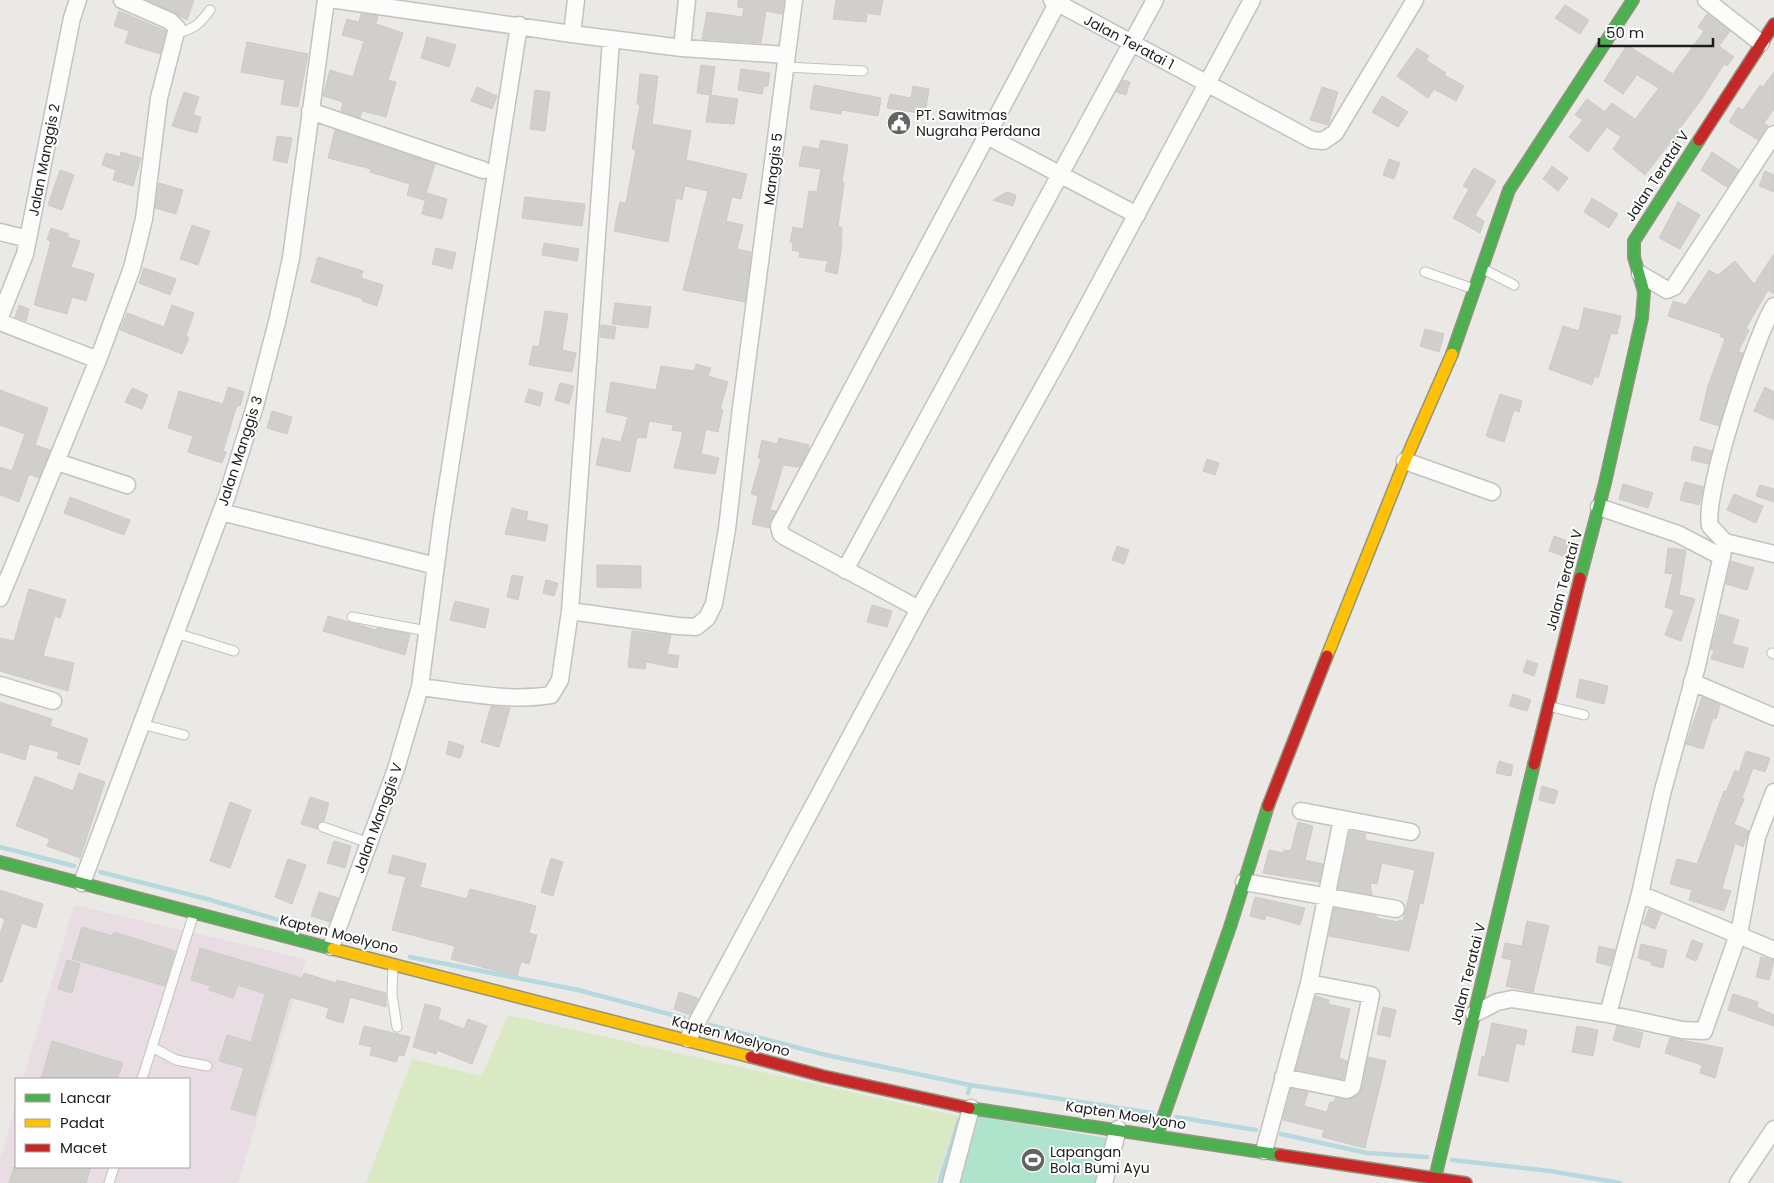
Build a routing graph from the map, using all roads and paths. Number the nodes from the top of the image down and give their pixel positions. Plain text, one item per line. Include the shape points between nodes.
1 (78, 0) edge
2 (122, 0) edge
3 (326, 0) edge
4 (337, 0) edge
5 (576, 0) edge
6 (686, 0) edge
7 (794, 0) edge
8 (1155, 0) edge
9 (1252, 0) edge
10 (1415, 0) edge
11 (1634, 0) edge
12 (1706, 0) edge
13 (1056, 1) edge
14 (210, 10) dead end
15 (1774, 24) edge
16 (519, 25) junction
17 (176, 33) junction
18 (572, 34) junction
19 (611, 40) junction
20 (1761, 43) junction
21 (1132, 44) junction
22 (682, 48) junction
23 (786, 61) junction
24 (863, 72) dead end
25 (1208, 84) junction
26 (310, 111) junction
27 (1774, 134) edge
28 (985, 136) junction
29 (482, 170) dead end
30 (1060, 174) junction
31 (1137, 215) junction
32 (0, 232) edge
33 (28, 239) junction
34 (1482, 268) junction
35 (1425, 272) dead end
36 (1640, 274) junction
37 (1514, 285) dead end
38 (1474, 289) junction
39 (1774, 306) edge
40 (0, 317) edge
41 (0, 322) edge
42 (98, 360) junction
43 (1405, 460) junction
44 (57, 462) junction
45 (128, 485) dead end
46 (1492, 492) dead end
47 (1598, 507) junction
48 (221, 512) junction
49 (1723, 549) junction
50 (1774, 554) edge
51 (436, 566) junction
52 (845, 570) junction
53 (0, 598) edge
54 (919, 609) junction
55 (570, 611) junction
56 (352, 617) dead end
57 (427, 632) junction
58 (176, 633) junction
59 (234, 651) dead end
60 (1692, 682) junction
61 (0, 686) edge
62 (420, 687) junction
63 (53, 701) dead end
64 (1548, 706) junction
65 (1584, 715) dead end
66 (1774, 717) edge
67 (141, 724) junction
68 (184, 735) dead end
69 (1774, 792) edge
70 (1301, 811) dead end
71 (1342, 819) junction
72 (323, 827) dead end
73 (1411, 832) dead end
74 (369, 842) junction
75 (0, 862) edge
76 (1244, 882) junction
77 (82, 883) junction
78 (1640, 894) junction
79 (1327, 896) junction
80 (1396, 910) dead end
81 (194, 913) junction
82 (1738, 935) junction
83 (331, 947) junction
84 (1774, 950) edge
85 (393, 963) junction
86 (1309, 983) junction
87 (1474, 1014) junction
88 (1608, 1014) junction
89 (397, 1027) dead end
90 (688, 1039) junction
91 (152, 1046) junction
92 (206, 1066) dead end
93 (1283, 1077) junction
94 (142, 1078) edge
95 (971, 1108) junction
96 (1774, 1129) edge
97 (1118, 1130) junction
98 (1157, 1135) junction
99 (1264, 1151) junction
100 (114, 1168) edge
101 (1440, 1180) edge
102 (109, 1183) edge
103 (951, 1183) edge
104 (1104, 1183) edge
105 (1466, 1183) edge
106 (1738, 1183) edge

1 - 33 street, Jalan Manggis 2
2 - 17 street via 174,23
3 - 26 street, Jalan Manggis 3
4 - 16 street
5 - 18 street
6 - 22 street
7 - 23 street, Manggis 5
8 - 21 street
9 - 25 street
10 - 25 street, Jalan Teratai 1 via 1335,134 1323,142 1312,140
11 - 34 street via 1515,179
12 - 20 street
13 - 21 street, Jalan Teratai 1
13 - 28 street
14 - 17 lane via 201,23
15 - 20 street, Jalan Teratai V
16 - 18 street
16 - 51 street, Jalan Manggis V
17 - 42 street via 159,98 138,249
18 - 19 street
19 - 22 street
19 - 55 street
20 - 36 street, Jalan Teratai V via 1634,241 1634,257
21 - 25 street, Jalan Teratai 1
21 - 30 street
22 - 23 street
23 - 24 lane
23 - 55 street, Manggis 5 via 727,529 717,590 707,618 696,627
25 - 31 street
26 - 29 street
26 - 48 street, Jalan Manggis 3 via 284,296 252,415
27 - 36 street via 1674,288 1667,290
28 - 30 street
28 - 52 street via 779,526 781,534
30 - 31 street
30 - 52 street
31 - 54 street
32 - 33 street
33 - 40 street, Jalan Manggis 2
34 - 37 lane
34 - 38 street
35 - 38 lane
36 - 47 street, Jalan Teratai V via 1644,292 1642,318
38 - 43 street via 1451,356
39 - 49 street via 1746,372 1709,511 1710,526
41 - 42 street
42 - 44 street
43 - 46 street
43 - 76 street via 1266,810
44 - 45 street
44 - 53 street
47 - 49 street
47 - 64 street, Jalan Teratai V
48 - 51 street
48 - 58 street, Jalan Manggis 3
49 - 50 street
49 - 60 street
51 - 57 street, Jalan Manggis V
52 - 54 street
54 - 90 street
55 - 62 street via 560,680 550,695 510,697
56 - 57 lane
57 - 62 street, Jalan Manggis V
58 - 59 lane
58 - 67 street, Jalan Manggis 3
60 - 66 street
60 - 78 street
61 - 63 street
62 - 74 street, Jalan Manggis V via 396,769
64 - 65 lane
64 - 87 street, Jalan Teratai V
67 - 68 lane
67 - 77 street, Jalan Manggis 3
69 - 82 street via 1757,837
70 - 71 street
71 - 73 street
71 - 79 street
72 - 74 lane
74 - 83 street, Jalan Manggis V
75 - 77 street, Kapten Moelyono
76 - 79 street
76 - 98 street
77 - 81 street, Kapten Moelyono
78 - 82 street
78 - 88 street
79 - 80 street
79 - 86 street
81 - 83 street, Kapten Moelyono
81 - 91 lane
82 - 84 street
82 - 88 street via 1704,1031 1682,1030
83 - 85 street, Kapten Moelyono
85 - 89 lane via 392,995
85 - 90 street, Kapten Moelyono
86 - 93 street
86 - 93 street via 1371,995 1352,1087 1346,1090
87 - 88 street via 1497,1002 1512,999
87 - 101 street, Jalan Teratai V
90 - 95 street, Kapten Moelyono via 823,1076
91 - 92 lane via 176,1060
91 - 94 lane
93 - 99 street
95 - 97 street, Kapten Moelyono
95 - 103 street
96 - 106 street
97 - 98 street, Kapten Moelyono
97 - 104 street
98 - 99 street, Kapten Moelyono
99 - 101 street, Kapten Moelyono
100 - 102 lane
101 - 105 street, Kapten Moelyono

